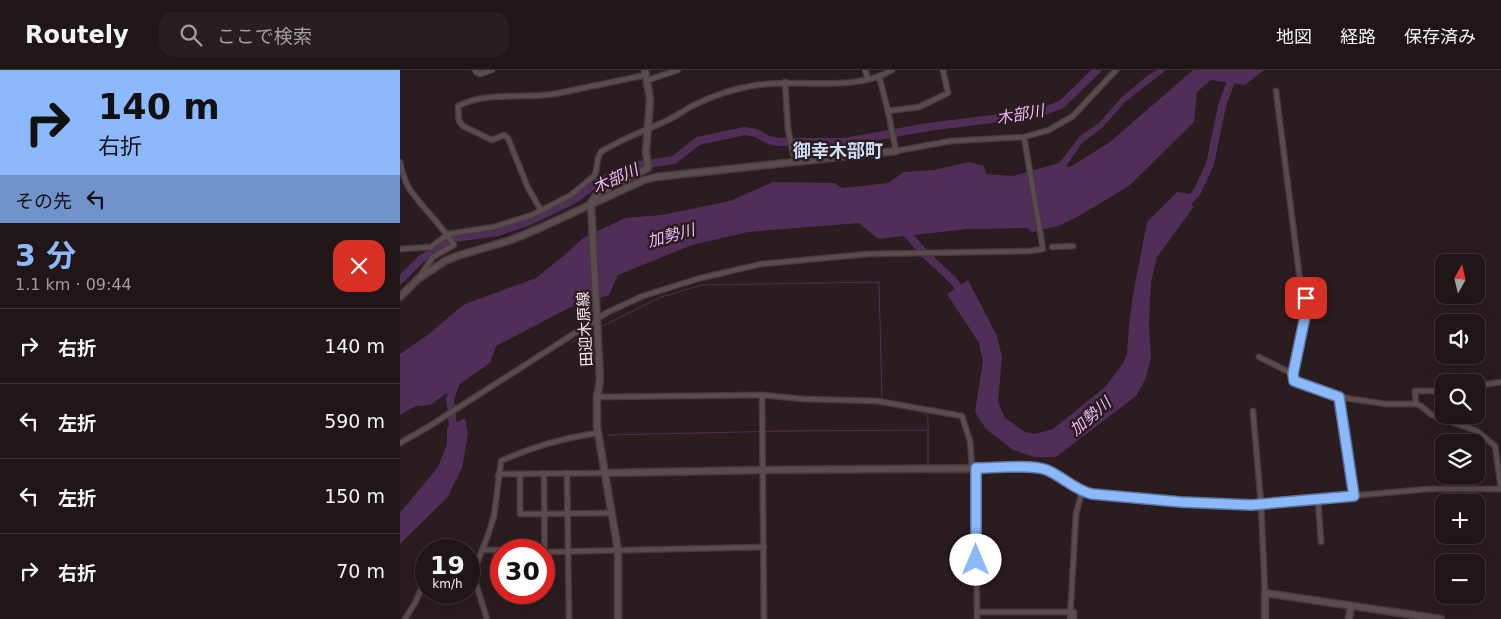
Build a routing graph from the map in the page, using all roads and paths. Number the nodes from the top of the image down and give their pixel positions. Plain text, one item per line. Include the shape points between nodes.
1 (475, 70) edge
2 (492, 70) edge
3 (678, 70) edge
4 (864, 70) edge
5 (892, 70) edge
6 (943, 70) edge
7 (1116, 70) edge
8 (646, 75) edge
9 (879, 76) junction
10 (868, 79) junction
11 (785, 82) junction
12 (1276, 91) dead end
13 (888, 111) junction
14 (648, 128) junction
15 (1024, 139) junction
16 (896, 151) junction
17 (825, 158) junction
18 (400, 162) edge
19 (592, 203) junction
20 (541, 210) junction
21 (449, 236) junction
22 (1072, 246) dead end
23 (1052, 247) dead end
24 (400, 249) edge
25 (418, 280) junction
26 (400, 297) edge
27 (597, 319) junction
28 (1259, 357) dead end
29 (1293, 374) junction
30 (1501, 382) edge
31 (1485, 385) edge
32 (1435, 391) edge
33 (762, 395) junction
34 (597, 397) junction
35 (1339, 397) junction
36 (1416, 404) junction
37 (1253, 411) dead end
38 (597, 433) junction
39 (400, 443) edge
40 (974, 468) junction
41 (763, 470) junction
42 (544, 473) junction
43 (567, 473) junction
44 (605, 473) junction
45 (520, 474) junction
46 (498, 476) junction
47 (1501, 489) edge
48 (1082, 491) junction
49 (1354, 496) junction
50 (1318, 499) junction
51 (1262, 504) junction
52 (568, 513) junction
53 (612, 513) junction
54 (544, 514) junction
55 (544, 539) edge
56 (1321, 542) dead end
57 (764, 547) junction
58 (483, 550) junction
59 (490, 550) edge
60 (618, 550) junction
61 (568, 551) junction
62 (555, 552) edge
63 (480, 556) edge
64 (1265, 593) junction
65 (480, 599) edge
66 (415, 603) edge
67 (1351, 606) junction
68 (977, 612) junction
69 (1071, 612) junction
70 (404, 619) edge
71 (487, 619) edge
72 (569, 619) edge
73 (618, 619) edge
74 (764, 619) edge
75 (977, 619) edge
76 (1072, 619) edge
77 (1265, 619) edge
78 (1349, 619) edge
79 (1441, 619) edge

1 - 2 street via 480,74
3 - 8 street
4 - 10 street
5 - 9 street
6 - 13 street via 948,93 919,107
7 - 15 street via 1073,116
8 - 14 street via 650,100
8 - 20 street via 554,94 480,98 458,106 459,121 463,126 492,140 504,135 508,138 528,188
9 - 10 street
9 - 13 street
10 - 11 street via 838,83
11 - 14 street via 756,85 711,97
11 - 17 street via 793,154
12 - 29 street via 1301,288 1311,308 1306,312
13 - 16 street
14 - 19 street via 648,168 597,194
14 - 20 street via 601,152 594,176 571,195
15 - 16 street via 951,142
15 - 27 street via 1042,249 868,254 761,264 660,290
16 - 17 street
17 - 19 street via 656,177
18 - 21 street via 409,188
19 - 25 street via 511,240 445,261
19 - 27 street, 田迎木原線
20 - 21 street via 494,227
21 - 24 street via 432,246
21 - 25 street via 454,245 433,257
22 - 23 street
25 - 26 street
27 - 34 street, 田迎木原線 via 600,380
27 - 39 street
28 - 29 street
29 - 35 street via 1294,381
30 - 31 street
32 - 36 street via 1415,391
33 - 34 street
33 - 40 street via 878,400 962,416
33 - 41 street
34 - 38 street, 田迎木原線
35 - 36 street via 1386,404
35 - 49 street
36 - 47 street via 1432,415 1476,431 1495,446
37 - 51 street
38 - 44 street, 田迎木原線
38 - 46 street via 523,451 501,461
40 - 41 street
40 - 48 street via 1045,470
40 - 68 street
41 - 44 street
41 - 57 street
42 - 43 street
42 - 45 street
42 - 54 street
43 - 44 street
43 - 52 street
44 - 53 street, 田迎木原線
45 - 46 street
45 - 54 street via 520,514
46 - 58 street via 494,516
47 - 49 street via 1436,489
48 - 51 street via 1216,504
48 - 69 street via 1076,514
49 - 50 street
50 - 51 street
50 - 56 street
51 - 64 street
52 - 53 street
52 - 54 street
52 - 61 street
53 - 60 street, 田迎木原線
54 - 55 street
57 - 60 street
57 - 74 street
58 - 59 street
58 - 63 street
60 - 61 street
60 - 73 street, 田迎木原線
61 - 62 street
61 - 72 street
64 - 67 street
64 - 77 street
65 - 71 street
66 - 70 street
67 - 78 street
67 - 79 street
68 - 69 street
68 - 75 street
69 - 76 street via 1074,612

